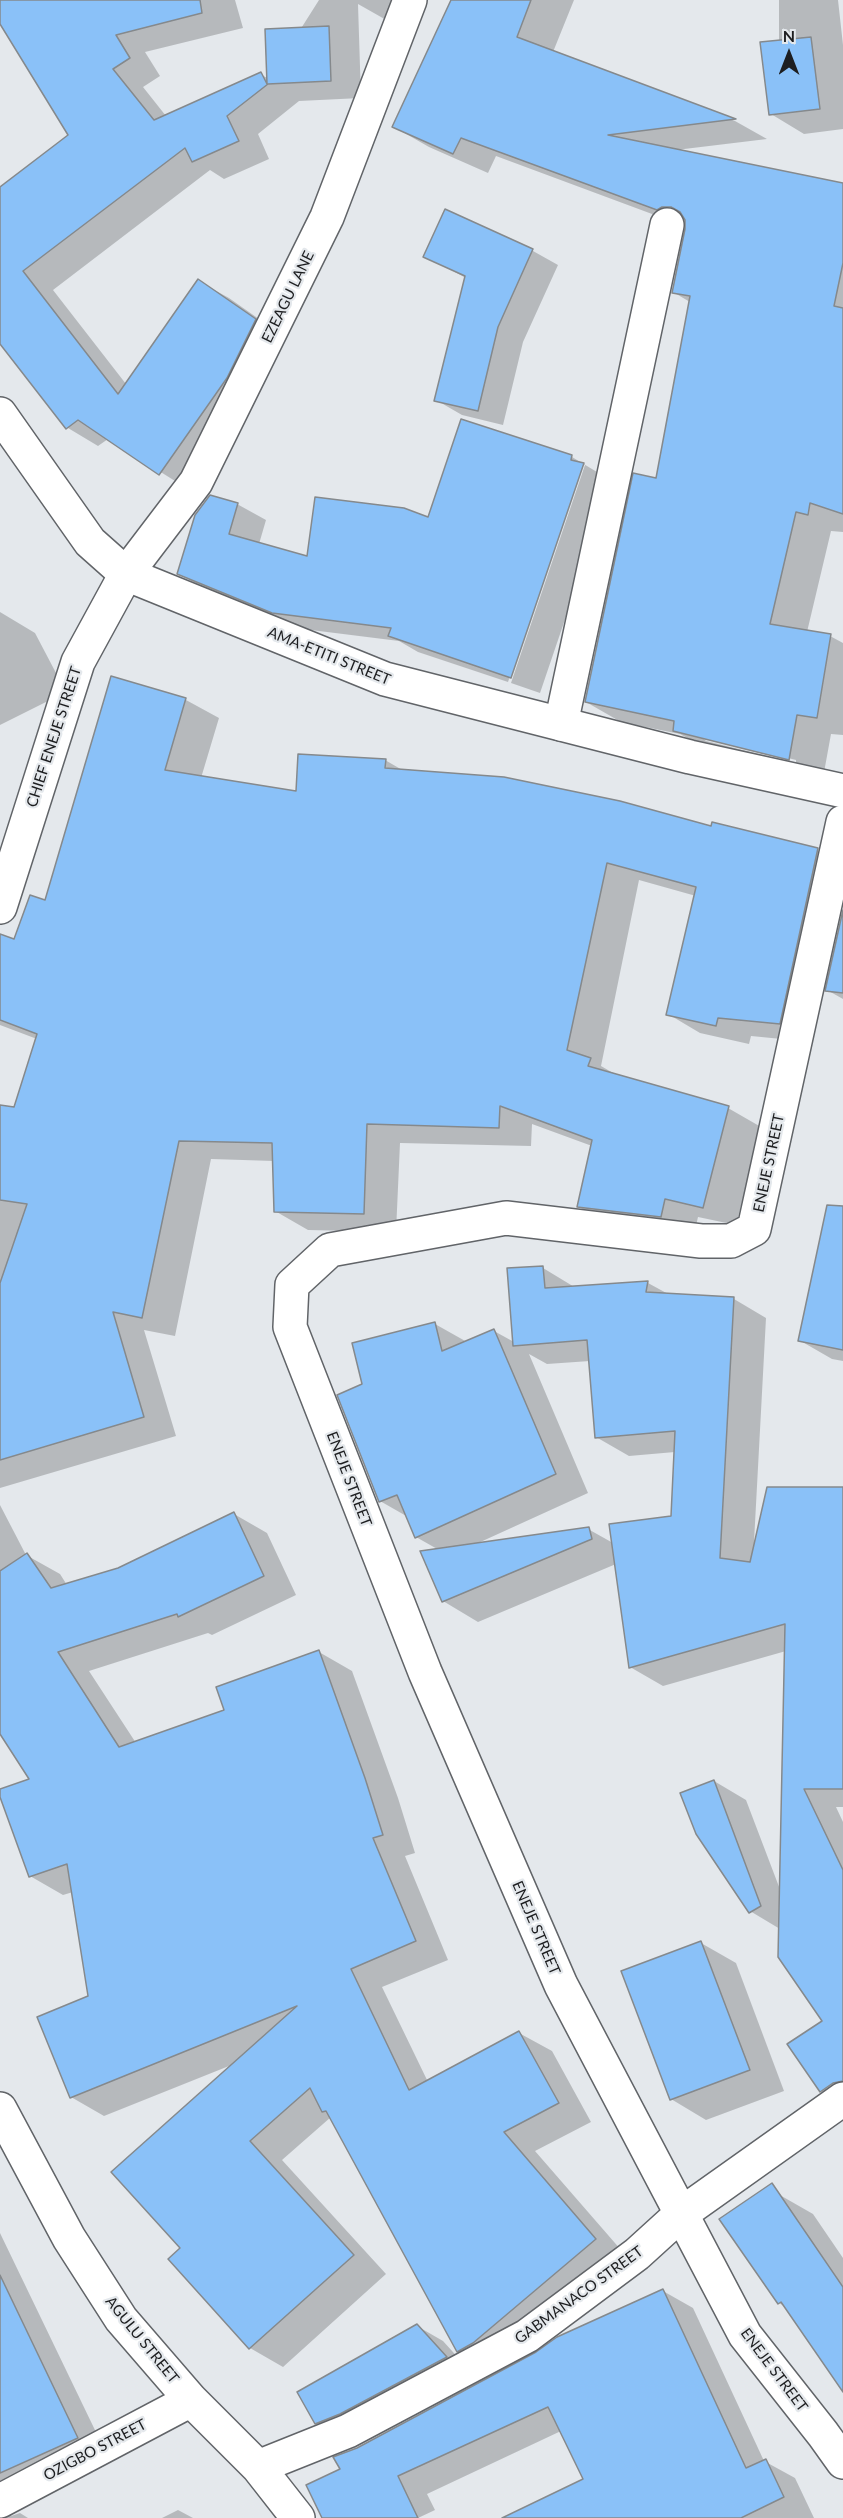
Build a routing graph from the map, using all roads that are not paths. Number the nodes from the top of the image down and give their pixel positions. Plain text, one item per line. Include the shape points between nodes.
1 (410, 0) edge
2 (667, 225) dead end
3 (0, 414) edge
4 (126, 574) junction
5 (561, 724) junction
6 (843, 791) edge
7 (843, 822) edge
8 (0, 907) edge
9 (843, 2099) edge
10 (0, 2109) edge
11 (681, 2214) junction
12 (191, 2400) junction
13 (843, 2462) edge
14 (258, 2467) junction
15 (0, 2500) edge
16 (298, 2518) edge

1 - 4 street, EZEAGU LANE via 322,228 196,482
2 - 5 street
3 - 4 street, AMA-ETITI STREET via 90,542
4 - 5 street, AMA-ETITI STREET via 385,679
4 - 8 street, CHIEF ENEJE STREET via 78,662
5 - 6 street, AMA-ETITI STREET
7 - 11 street, ENEJE STREET via 754,1229 731,1241 701,1241 506,1218 330,1250 292,1285 290,1327 425,1672 561,1985
9 - 11 street, GABMANACO STREET
10 - 12 street, AGULU STREET via 69,2238 121,2319
11 - 13 street, ENEJE STREET via 745,2335
11 - 14 street, GABMANACO STREET via 637,2254 527,2336 348,2431
12 - 14 street, AGULU STREET
12 - 15 street, OZIGBO STREET
14 - 16 street, AGULU STREET

